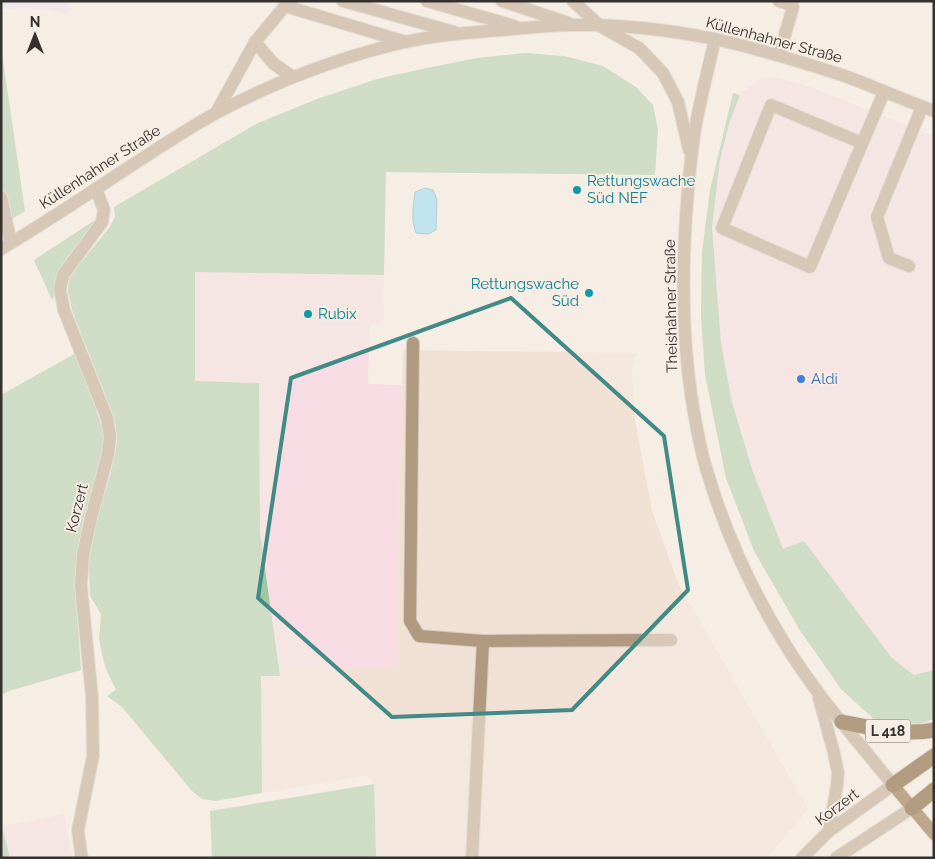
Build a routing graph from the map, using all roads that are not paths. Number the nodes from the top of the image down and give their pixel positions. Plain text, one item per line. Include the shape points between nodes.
1 (343, 1) edge
2 (427, 1) edge
3 (502, 1) edge
4 (573, 1) edge
5 (779, 1) edge
6 (288, 4) edge
7 (796, 4) edge
8 (575, 25) junction
9 (600, 26) junction
10 (524, 28) junction
11 (459, 34) junction
12 (715, 39) junction
13 (255, 42) junction
14 (406, 42) junction
15 (779, 55) junction
16 (293, 77) junction
17 (884, 92) junction
18 (928, 109) edge
19 (216, 113) junction
20 (862, 143) junction
21 (691, 158) junction
22 (96, 188) junction
23 (1, 197) edge
24 (6, 246) edge
25 (909, 266) dead end
26 (413, 342) dead end
27 (671, 640) dead end
28 (483, 641) junction
29 (818, 693) junction
30 (842, 722) junction
31 (934, 730) edge
32 (934, 756) edge
33 (893, 785) junction
34 (934, 790) edge
35 (912, 808) junction
36 (829, 831) junction
37 (934, 834) edge
38 (82, 858) edge
39 (472, 858) edge
40 (802, 858) edge
41 (836, 858) edge

1 - 11 street
2 - 10 street
3 - 8 street
4 - 9 street
5 - 7 street
6 - 13 street
6 - 14 street
7 - 15 street
8 - 9 street, Küllenhahner Straße
8 - 10 street, Küllenhahner Straße
9 - 12 street, Küllenhahner Straße
9 - 21 street via 639,48 663,73 678,102
10 - 11 street, Küllenhahner Straße
11 - 14 street, Küllenhahner Straße
12 - 15 street, Küllenhahner Straße
12 - 21 street, Theishahner Straße
13 - 16 street via 274,64
13 - 19 street
14 - 16 street, Küllenhahner Straße
15 - 17 street, Küllenhahner Straße
16 - 19 street, Küllenhahner Straße
17 - 18 street, Küllenhahner Straße
17 - 20 street
18 - 25 street via 877,217 888,258
19 - 22 street, Küllenhahner Straße
20 - 20 street via 810,267 722,228 771,105
21 - 29 street, Theishahner Straße via 684,252 685,346 692,400 707,470 747,574 784,643
22 - 24 street, Küllenhahner Straße
22 - 38 street, Korzert via 104,210 102,222 64,275 60,290 64,310 107,418 110,437 83,555 83,614 92,697 93,756 78,830
23 - 24 street
26 - 28 street via 410,621 419,636
27 - 28 street
28 - 39 street
29 - 30 street, Theishahner Straße
29 - 36 street via 838,773
30 - 31 highway, L 418 via 898,732
30 - 33 street, Theishahner Straße
32 - 33 highway
33 - 35 main road, Theishahner Straße
33 - 36 street, Korzert
34 - 35 highway
35 - 37 main road, Theishahner Straße
35 - 41 street
36 - 40 street, Korzert

